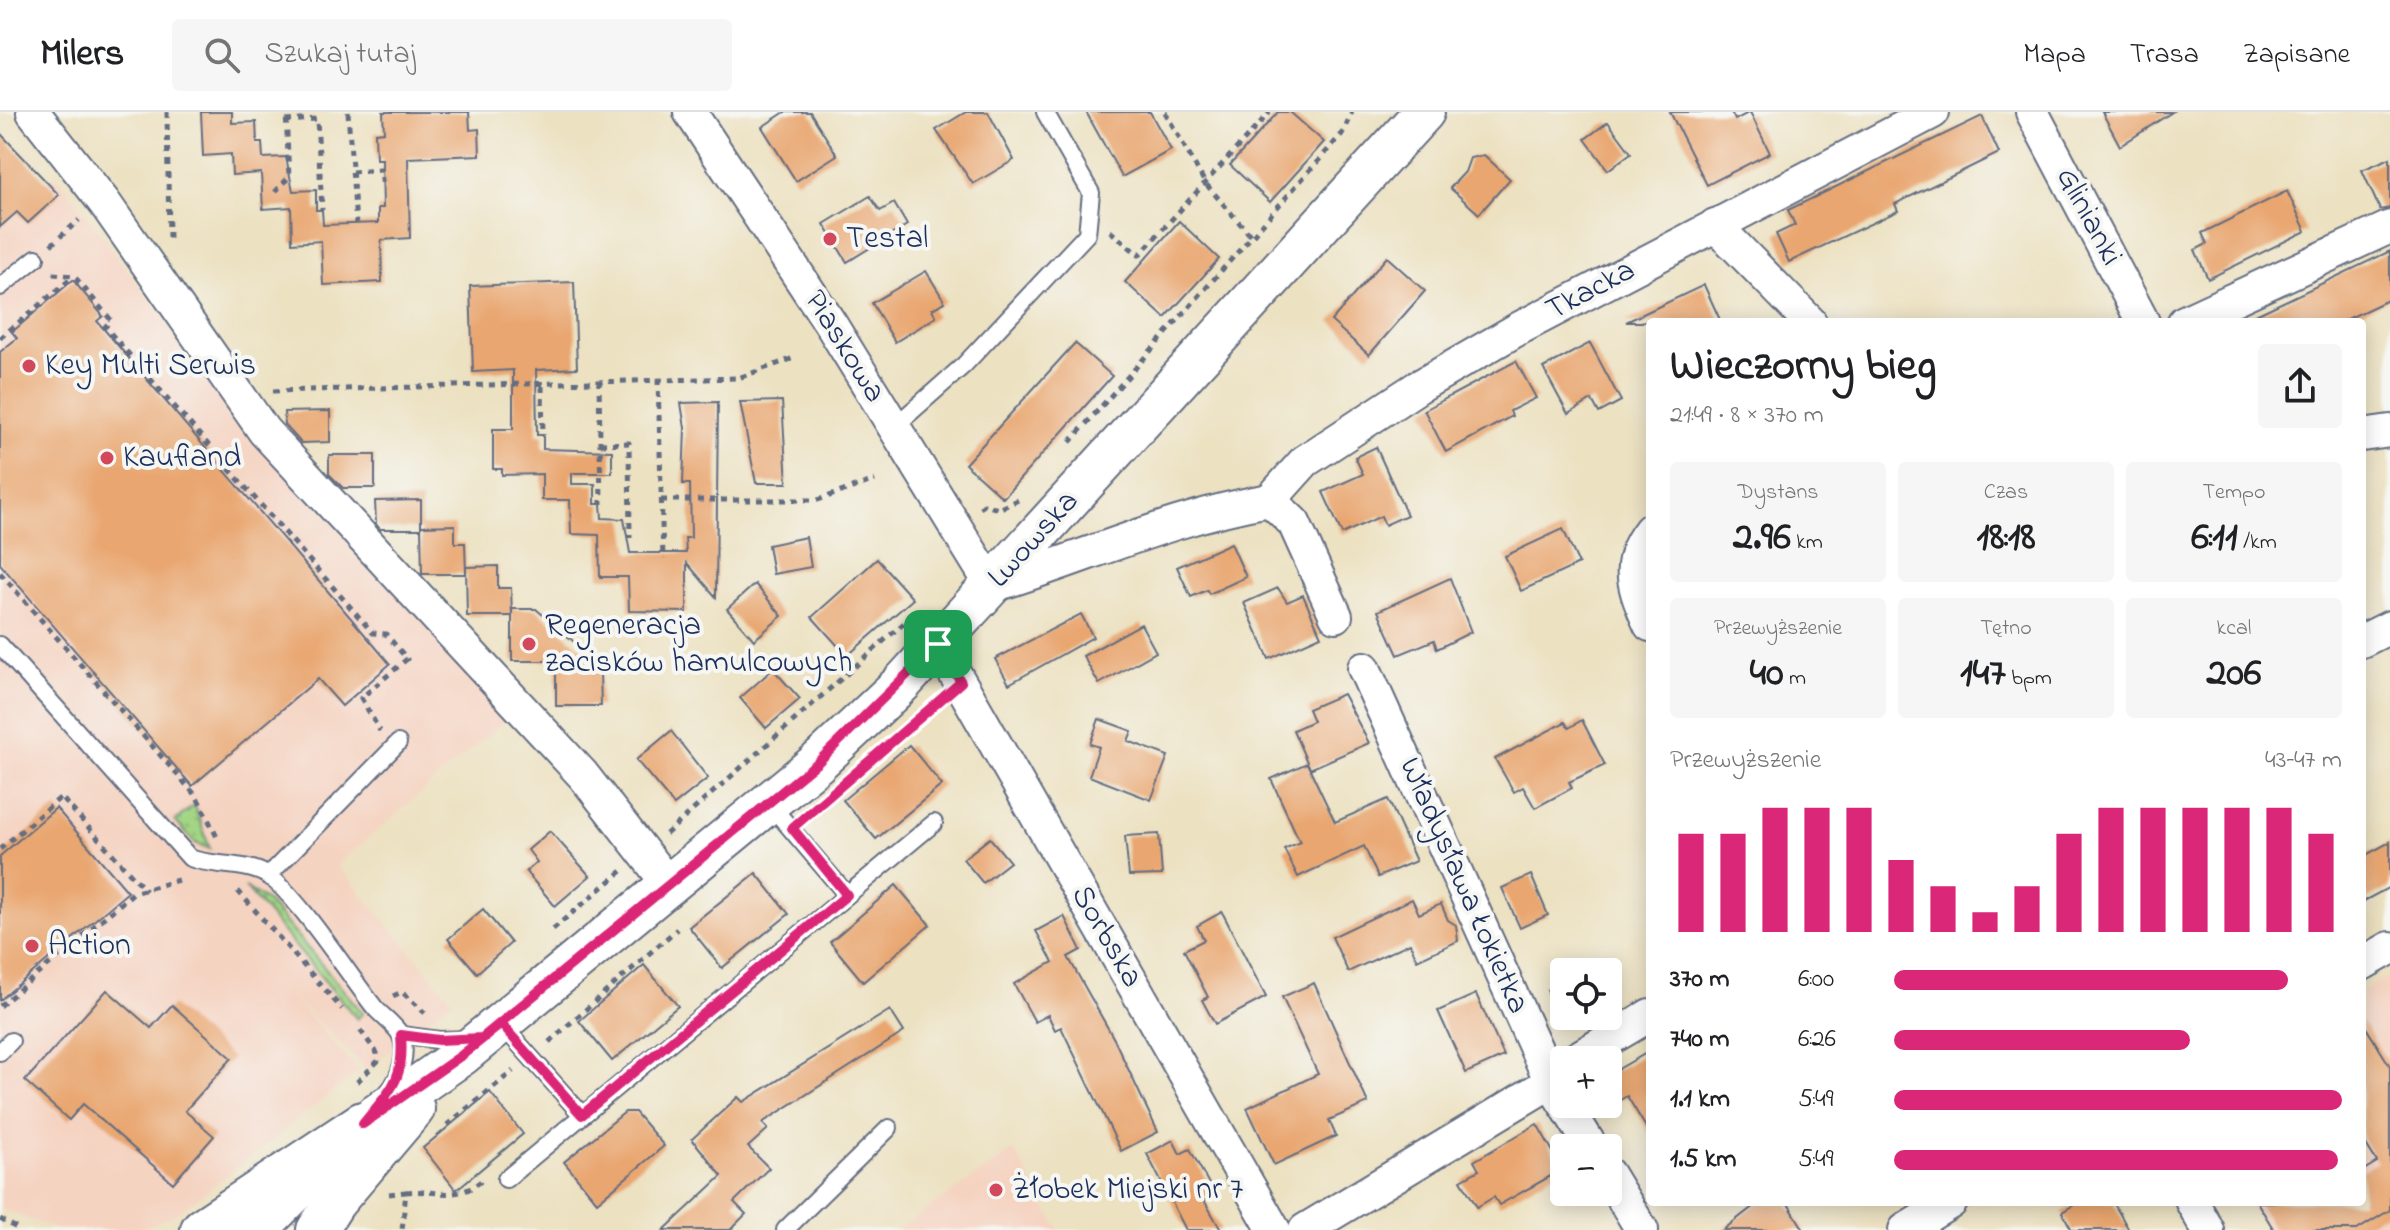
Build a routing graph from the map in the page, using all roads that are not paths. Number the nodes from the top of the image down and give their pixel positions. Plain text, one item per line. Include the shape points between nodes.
1 (33, 112) edge
2 (690, 112) edge
3 (1045, 112) edge
4 (1933, 112) edge
5 (2032, 112) edge
6 (1405, 119) edge
7 (1715, 225) junction
8 (2390, 227) edge
9 (36, 258) road end
10 (0, 287) edge
11 (1806, 318) edge
12 (2141, 318) edge
13 (2193, 318) edge
14 (894, 427) junction
15 (2390, 431) edge
16 (2366, 434) edge
17 (1270, 500) junction
18 (1646, 535) edge
19 (992, 586) junction
20 (1646, 613) edge
21 (1336, 616) dead end
22 (2390, 627) edge
23 (2366, 639) edge
24 (938, 644) junction
25 (0, 645) edge
26 (1364, 668) dead end
27 (394, 746) road end
28 (768, 802) junction
29 (934, 823) dead end
30 (268, 876) junction
31 (669, 885) junction
32 (847, 895) junction
33 (2390, 948) edge
34 (2366, 962) edge
35 (1646, 1018) edge
36 (401, 1035) junction
37 (482, 1039) junction
38 (1610, 1046) edge
39 (1550, 1056) edge
40 (1550, 1090) edge
41 (582, 1115) junction
42 (363, 1124) junction
43 (889, 1128) dead end
44 (506, 1179) road end
45 (1622, 1197) edge
46 (1944, 1206) edge
47 (2194, 1206) edge
48 (203, 1230) edge
49 (257, 1230) edge
50 (317, 1230) edge
51 (785, 1230) edge
52 (1274, 1230) edge
53 (1305, 1230) edge
54 (1642, 1230) edge
55 (1905, 1230) edge
56 (2208, 1230) edge

1 - 31 street via 104,202 264,431 583,775
2 - 14 street, Piaskowa
3 - 14 lane via 1091,193 1087,234 964,365
4 - 7 street, Tkacka
5 - 12 street, Glinianki
6 - 19 street, Lwowska
7 - 11 street
7 - 17 street, Tkacka via 1418,387 1305,461
8 - 13 street
9 - 10 lane
14 - 19 street, Piaskowa
15 - 16 street
17 - 19 street via 1179,520
17 - 21 street via 1294,523
18 - 20 street via 1637,546 1632,570
19 - 24 street, Lwowska
22 - 23 street
24 - 28 street, Lwowska via 817,763
24 - 52 street, Sorbska
25 - 30 lane via 190,858
26 - 39 street, Władysława Łokietka
27 - 30 lane
28 - 31 street, Lwowska
28 - 32 lane
29 - 32 lane
30 - 36 lane
31 - 37 street, Lwowska
32 - 41 lane
33 - 34 street
35 - 38 street
36 - 37 lane
36 - 42 lane via 404,1064
37 - 41 lane via 530,1056
37 - 42 street, Lwowska
37 - 50 street, Lwowska via 383,1143
40 - 53 street
41 - 44 lane
42 - 48 main road
42 - 49 street, Lwowska
43 - 51 lane
45 - 54 street
46 - 55 street
47 - 56 street

